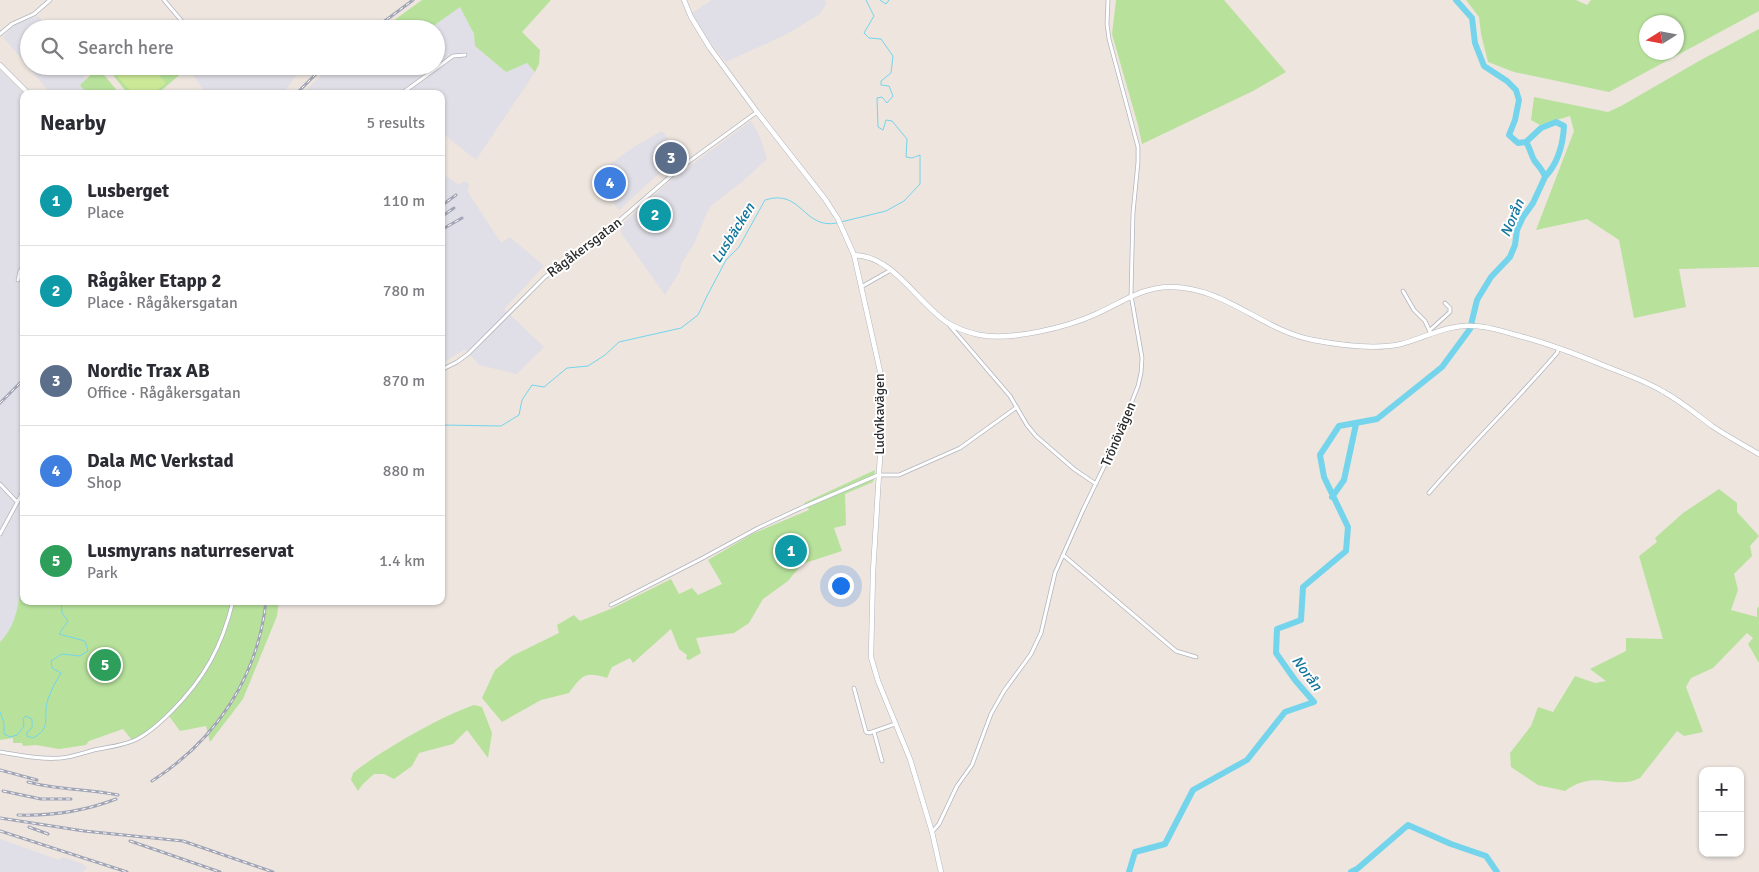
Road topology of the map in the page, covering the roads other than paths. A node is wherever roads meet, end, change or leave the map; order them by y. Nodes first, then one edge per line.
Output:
1 (50, 0) edge
2 (164, 0) edge
3 (684, 0) edge
4 (1108, 0) edge
5 (181, 20) edge
6 (0, 34) edge
7 (465, 55) dead end
8 (445, 62) edge
9 (0, 64) edge
10 (428, 75) edge
11 (26, 90) edge
12 (407, 90) edge
13 (757, 112) junction
14 (854, 255) junction
15 (892, 270) junction
16 (20, 271) edge
17 (18, 280) dead end
18 (861, 287) junction
19 (1403, 291) dead end
20 (1131, 296) junction
21 (1445, 303) dead end
22 (949, 324) junction
23 (1430, 332) junction
24 (1559, 348) junction
25 (445, 368) edge
26 (1017, 407) junction
27 (1759, 454) edge
28 (878, 475) junction
29 (0, 484) edge
30 (1096, 484) junction
31 (1429, 493) dead end
32 (20, 497) edge
33 (17, 502) junction
34 (0, 534) edge
35 (1063, 555) junction
36 (232, 605) edge
37 (611, 605) dead end
38 (1196, 657) dead end
39 (854, 688) dead end
40 (896, 724) junction
41 (874, 732) junction
42 (0, 752) edge
43 (882, 761) dead end
44 (932, 832) junction
45 (941, 872) edge

1 - 6 street
2 - 5 street
3 - 13 street, Ludvikavägen
4 - 20 street, Trönövägen
7 - 8 street
9 - 11 street
10 - 12 street
13 - 14 street, Ludvikavägen
13 - 25 street, Rågåkersgatan
14 - 15 street
14 - 18 street, Ludvikavägen
15 - 18 street
15 - 22 street
16 - 17 street
18 - 28 street, Ludvikavägen
19 - 23 street
20 - 22 street
20 - 23 street
20 - 30 street, Trönövägen
21 - 23 street
22 - 26 street
23 - 24 street
24 - 27 street
24 - 31 street
26 - 28 street
26 - 30 street
28 - 37 street
28 - 40 street, Ludvikavägen
29 - 33 street
30 - 35 street, Trönövägen
32 - 33 street
33 - 34 street
35 - 38 street
35 - 44 street, Trönövägen
36 - 42 street
39 - 41 street
40 - 41 street
40 - 44 street, Ludvikavägen
41 - 43 street
44 - 45 street, Ludvikavägen

